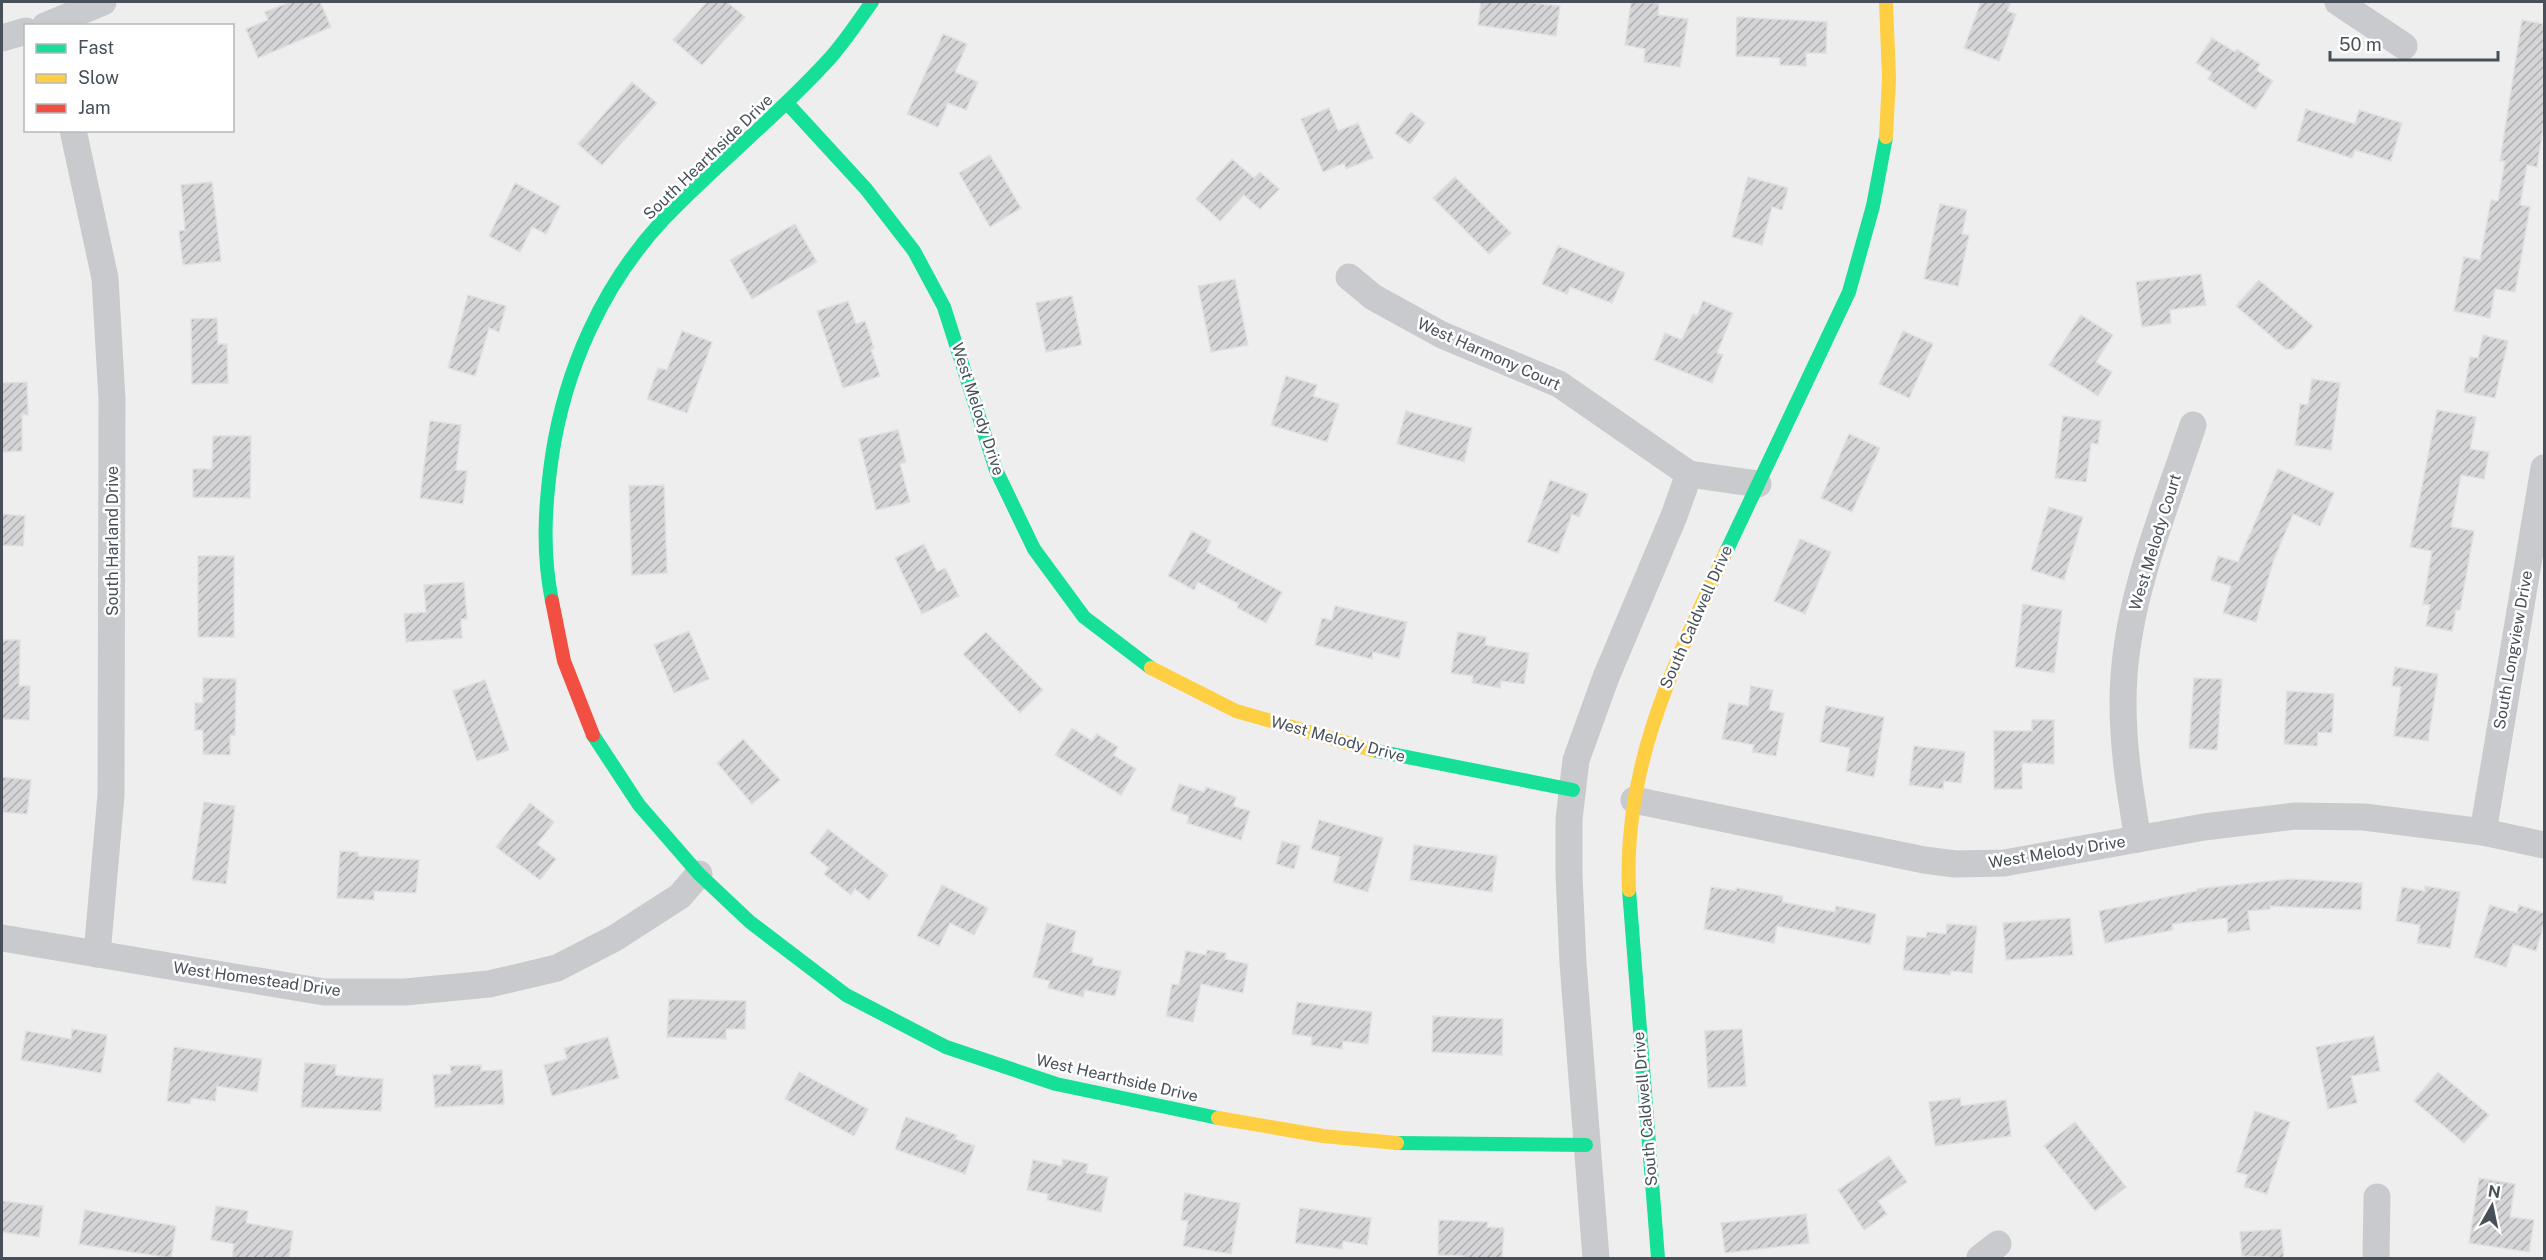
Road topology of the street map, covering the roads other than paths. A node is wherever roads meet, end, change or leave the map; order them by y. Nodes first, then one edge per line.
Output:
1 (103, 2) edge
2 (872, 2) edge
3 (1886, 2) edge
4 (2338, 2) edge
5 (48, 24) edge
6 (24, 32) edge
7 (2, 38) edge
8 (2404, 46) dead end
9 (787, 103) junction
10 (74, 132) edge
11 (1349, 277) dead end
12 (2193, 425) dead end
13 (2544, 468) edge
14 (1689, 474) junction
15 (1758, 484) junction
16 (2541, 504) edge
17 (1573, 790) junction
18 (1634, 800) junction
19 (2483, 832) junction
20 (2139, 839) junction
21 (2544, 845) edge
22 (699, 874) junction
23 (2, 938) edge
24 (97, 954) junction
25 (1586, 1145) junction
26 (2377, 1197) dead end
27 (1596, 1258) edge
28 (1658, 1258) edge
29 (2376, 1258) edge

1 - 5 street
2 - 9 street, South Hearthside Drive
3 - 15 street, South Caldwell Drive
4 - 8 street
6 - 7 street
9 - 17 street, West Melody Drive
9 - 22 street, South Hearthside Drive
10 - 24 street, South Harland Drive
11 - 14 street, West Harmony Court
12 - 20 street, West Melody Court
13 - 16 street, South Longview Drive
14 - 15 street, West Harmony Court
14 - 17 street
15 - 18 street, South Caldwell Drive
16 - 19 street, South Longview Drive
17 - 25 street
18 - 20 street, West Melody Drive
18 - 28 street, South Caldwell Drive
19 - 20 street, West Melody Drive
19 - 21 street, West Melody Drive
22 - 24 street, West Homestead Drive
22 - 25 street, West Hearthside Drive
23 - 24 street, West Homestead Drive
25 - 27 street
26 - 29 street

